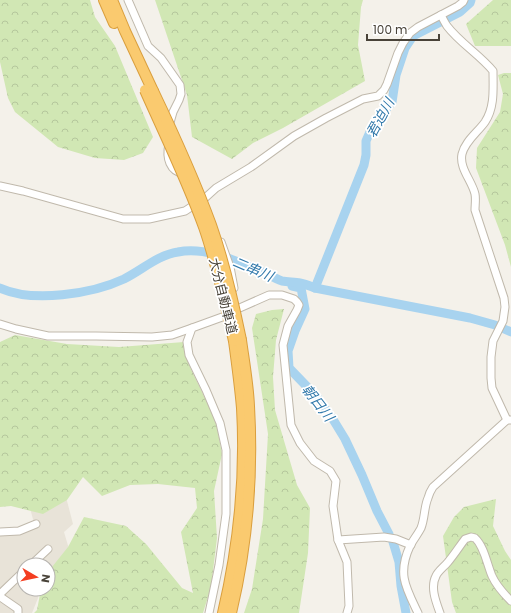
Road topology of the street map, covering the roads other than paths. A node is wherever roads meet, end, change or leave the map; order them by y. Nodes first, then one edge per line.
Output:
1 (104, 0) edge
2 (112, 0) edge
3 (128, 0) edge
4 (464, 0) edge
5 (441, 15) junction
6 (149, 91) junction
7 (0, 186) edge
8 (205, 198) junction
9 (239, 308) junction
10 (0, 324) edge
11 (192, 328) junction
12 (237, 340) junction
13 (509, 420) edge
14 (36, 524) dead end
15 (0, 532) edge
16 (338, 540) junction
17 (410, 545) junction
18 (48, 549) dead end
19 (40, 557) edge
20 (16, 580) edge
21 (0, 595) edge
22 (511, 601) edge
23 (17, 612) edge
24 (209, 613) edge
25 (223, 613) edge
26 (231, 613) edge
27 (347, 613) edge
28 (418, 613) edge
29 (440, 613) edge

1 - 6 highway, 大分自動車道
2 - 6 highway, 大分自動車道
3 - 8 street
4 - 5 street
5 - 8 street
5 - 13 street
6 - 12 highway, 大分自動車道, bridge
7 - 8 street
8 - 9 street
9 - 11 street
9 - 16 street
10 - 11 street
11 - 24 street
12 - 25 highway, 大分自動車道
12 - 26 highway, 大分自動車道
13 - 17 street
14 - 15 street
16 - 17 street
16 - 27 street
17 - 28 street
18 - 19 street
20 - 21 street
21 - 23 street
22 - 29 street

